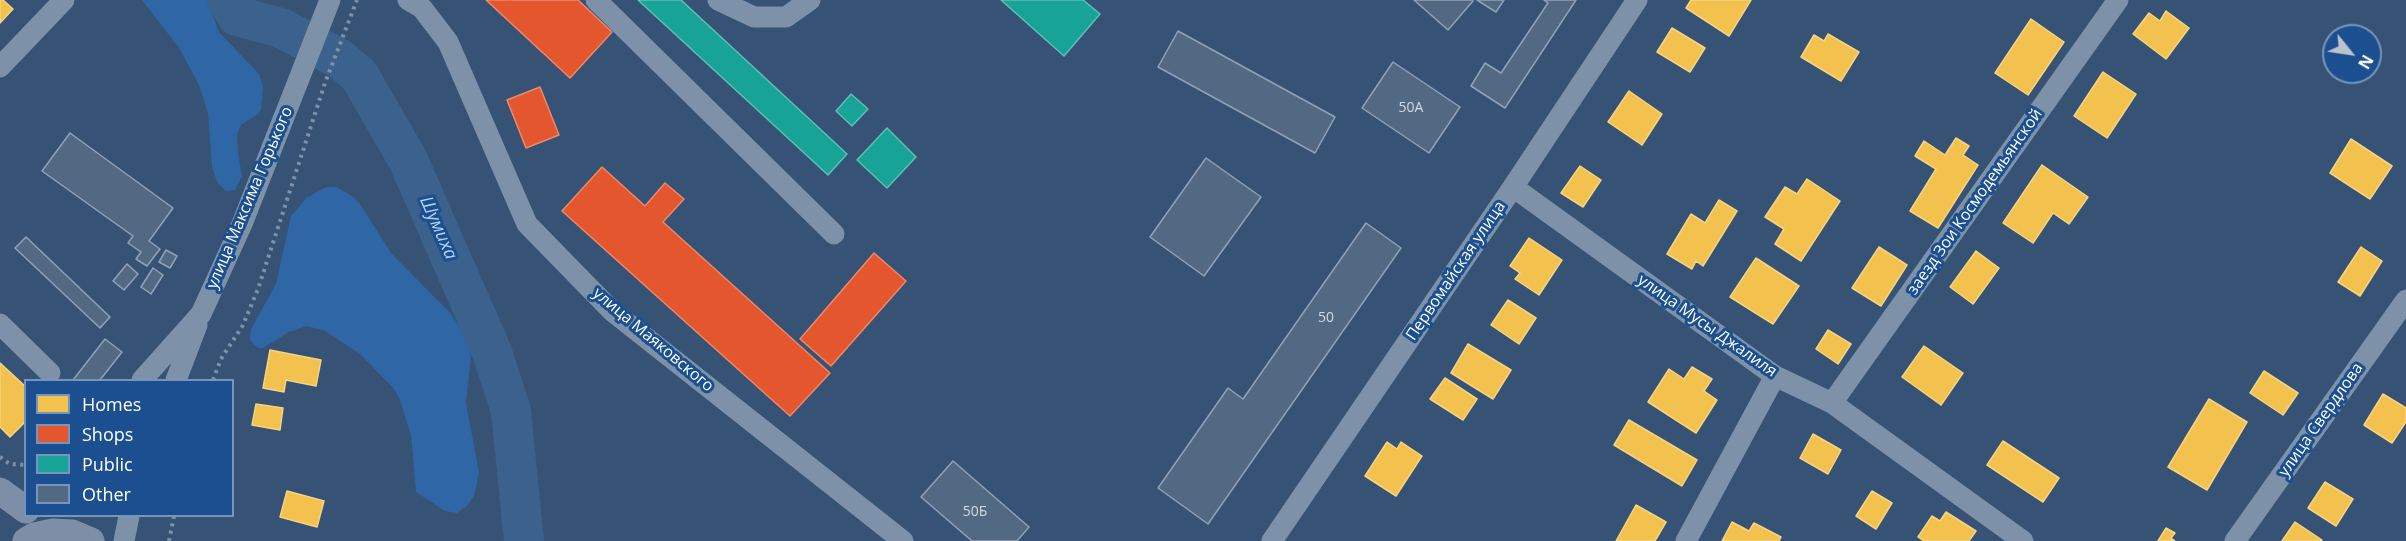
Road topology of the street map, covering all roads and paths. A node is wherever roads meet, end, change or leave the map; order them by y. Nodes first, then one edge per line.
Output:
1 (64, 0) edge
2 (357, 0) edge
3 (596, 0) edge
4 (718, 0) edge
5 (810, 0) edge
6 (1637, 0) edge
7 (2118, 0) edge
8 (418, 3) edge
9 (327, 7) edge
10 (0, 67) edge
11 (1513, 187) junction
12 (834, 234) dead end
13 (2406, 300) edge
14 (201, 314) junction
15 (0, 324) edge
16 (50, 373) dead end
17 (1775, 376) junction
18 (144, 379) edge
19 (177, 379) edge
20 (214, 379) edge
21 (1832, 403) junction
22 (0, 457) edge
23 (24, 465) edge
24 (0, 491) edge
25 (24, 509) edge
26 (27, 517) edge
27 (38, 517) edge
28 (129, 517) edge
29 (174, 517) edge
30 (82, 537) edge
31 (19, 541) edge
32 (26, 541) edge
33 (124, 541) edge
34 (169, 541) edge
35 (903, 541) edge
36 (1272, 541) edge
37 (1686, 541) edge
38 (2023, 541) edge
39 (2235, 541) edge

1 - 10 street
2 - 20 path
3 - 12 street
4 - 5 street
6 - 11 street, Первомайская улица
7 - 21 street, заезд Зои Космодемьянской
8 - 35 street, улица Маяковского
9 - 14 street, улица Максима Горького
11 - 17 street, улица Мусы Джалиля
11 - 36 street, Первомайская улица
13 - 39 street, улица Свердлова
14 - 18 street, улица Максима Горького
14 - 19 street
15 - 16 street
17 - 21 street, улица Мусы Джалиля
17 - 37 street
21 - 38 street, улица Мусы Джалиля
22 - 23 path
24 - 25 main road
26 - 31 street
27 - 30 main road
28 - 33 street
29 - 34 path
30 - 32 main road

